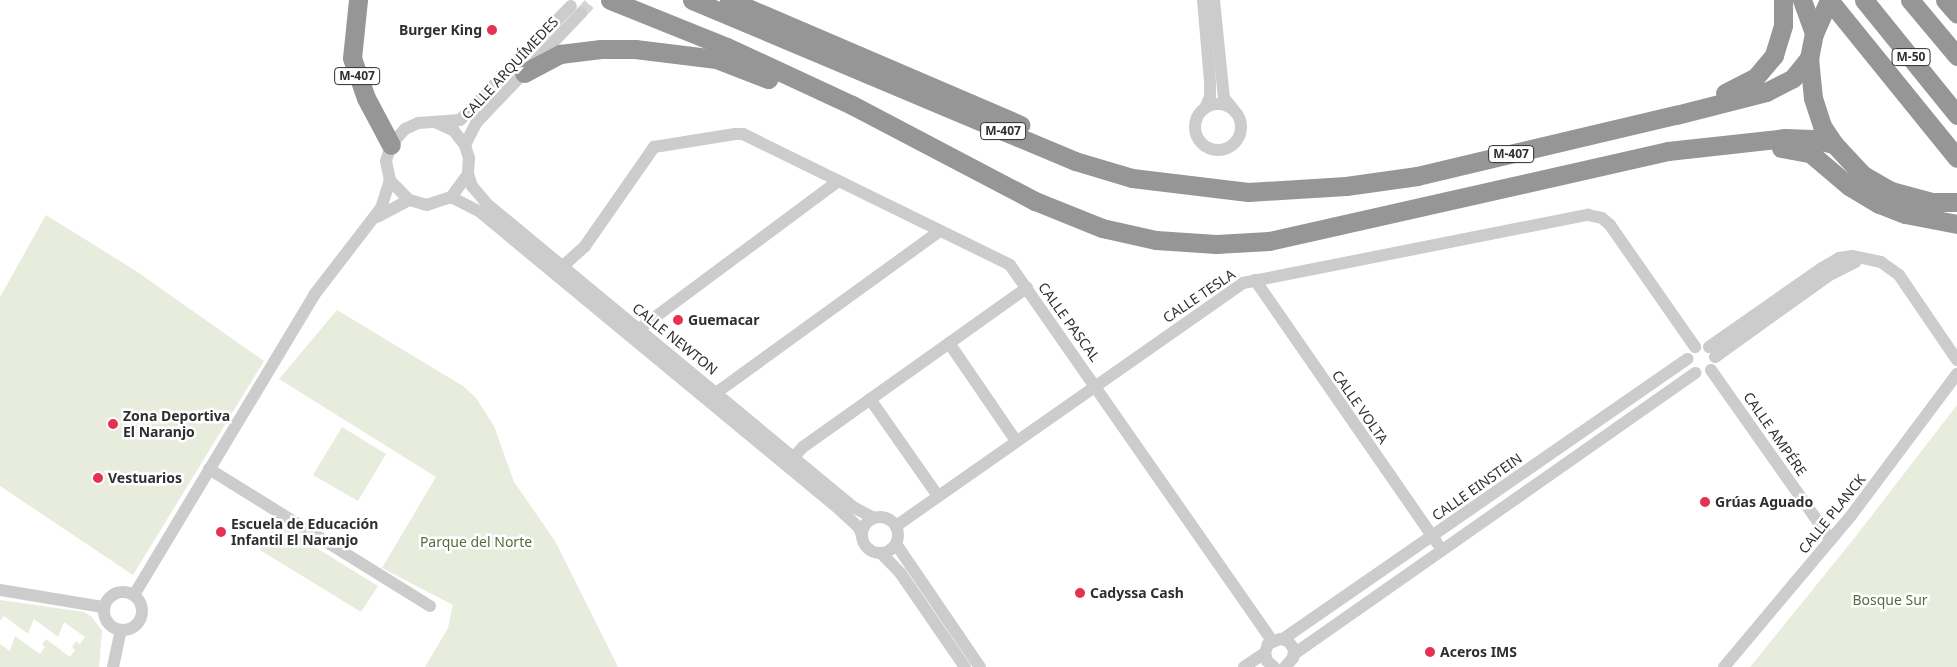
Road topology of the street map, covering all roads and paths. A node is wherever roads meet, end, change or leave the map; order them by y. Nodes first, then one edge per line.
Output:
1 (358, 0) edge
2 (692, 0) edge
3 (729, 0) edge
4 (762, 0) edge
5 (1203, 0) edge
6 (1214, 0) edge
7 (1783, 0) edge
8 (1802, 0) edge
9 (1864, 0) edge
10 (1910, 0) edge
11 (1945, 0) edge
12 (613, 1) edge
13 (1827, 4) edge
14 (571, 6) tunnel mouth
15 (582, 13) tunnel mouth
16 (1957, 14) edge
17 (1814, 33) junction
18 (851, 52) junction
19 (1957, 56) edge
20 (1809, 58) junction
21 (524, 73) junction
22 (852, 105) junction
23 (1205, 108) junction
24 (1233, 109) junction
25 (1957, 114) edge
26 (1676, 115) junction
27 (435, 122) junction
28 (1834, 144) junction
29 (391, 145) junction
30 (465, 145) junction
31 (1727, 146) junction
32 (1957, 158) edge
33 (468, 174) junction
34 (390, 180) junction
35 (838, 181) junction
36 (1332, 187) junction
37 (451, 198) junction
38 (409, 200) junction
39 (1953, 205) edge
40 (371, 221) junction
41 (1957, 224) edge
42 (940, 230) junction
43 (563, 266) junction
44 (1254, 280) junction
45 (1027, 288) junction
46 (640, 329) junction
47 (949, 343) junction
48 (1695, 347) junction
49 (1712, 352) junction
50 (1687, 359) junction
51 (1957, 360) edge
52 (1711, 370) junction
53 (1695, 373) junction
54 (1957, 374) edge
55 (1094, 386) junction
56 (716, 393) junction
57 (870, 399) junction
58 (1016, 441) junction
59 (794, 457) junction
60 (209, 469) junction
61 (938, 496) junction
62 (874, 518) junction
63 (896, 526) junction
64 (862, 535) junction
65 (1432, 536) junction
66 (1831, 540) junction
67 (896, 544) junction
68 (1441, 550) junction
69 (881, 553) junction
70 (0, 590) edge
71 (134, 595) junction
72 (430, 606) dead end
73 (103, 607) junction
74 (121, 630) junction
75 (1278, 640) junction
76 (1265, 652) junction
77 (1290, 663) edge
78 (114, 667) edge
79 (965, 667) edge
80 (980, 667) edge
81 (1244, 667) edge
82 (1273, 667) edge
83 (1724, 667) edge

1 - 29 highway, M-407
2 - 36 highway, M-407
3 - 18 highway, M-407
4 - 18 highway, M-407
5 - 23 street
6 - 24 street
7 - 26 highway
8 - 17 highway
9 - 25 highway, M-50
10 - 19 highway, M-50
11 - 16 highway
12 - 22 highway, M-407
13 - 17 highway, M-407
13 - 32 highway
14 - 27 street, CALLE ARQUÍMEDES
15 - 21 street, CALLE ARQUÍMEDES
17 - 20 highway, M-407
18 - 36 highway, M-407
20 - 26 highway, M-407
20 - 28 highway, M-407
21 - 22 highway, M-407
21 - 30 street, CALLE ARQUÍMEDES
22 - 31 highway, M-407
23 - 24 street
23 - 24 street
26 - 36 highway, M-407
27 - 29 street
27 - 30 street
28 - 31 highway, M-407
28 - 39 highway, M-407
29 - 34 street
30 - 33 street
31 - 41 highway
33 - 37 street
33 - 43 street, CALLE NEWTON
34 - 38 street
34 - 40 street
35 - 42 street, CALLE PASCAL
35 - 43 street, CALLE PASCAL
35 - 46 street
37 - 38 street
37 - 64 street, CALLE NEWTON
38 - 40 street
40 - 60 street
42 - 45 street, CALLE PASCAL
42 - 56 street
43 - 46 street, CALLE NEWTON
44 - 48 street, CALLE TESLA
44 - 55 street, CALLE TESLA
44 - 65 street, CALLE VOLTA
45 - 47 street
45 - 55 street, CALLE PASCAL
46 - 56 street, CALLE NEWTON
47 - 57 street
47 - 58 street
48 - 49 street
48 - 50 street
49 - 51 street
49 - 52 street
50 - 53 street
50 - 65 street, CALLE EINSTEIN
52 - 53 street
52 - 66 street, CALLE AMPÉRE
53 - 68 street
54 - 66 street, CALLE PLANCK
55 - 58 street, CALLE TESLA
55 - 75 street, CALLE PASCAL
56 - 59 street, CALLE NEWTON
57 - 59 street
57 - 61 street
58 - 61 street, CALLE TESLA
59 - 62 street, CALLE NEWTON
60 - 71 street
60 - 72 street
61 - 63 street, CALLE TESLA
62 - 63 street
62 - 64 street
63 - 67 street
64 - 69 street
65 - 68 street, CALLE VOLTA
65 - 75 street, CALLE EINSTEIN
66 - 83 street, CALLE PLANCK
67 - 69 street
67 - 80 street
68 - 77 street
69 - 79 street
70 - 73 street
71 - 73 street
71 - 74 street
73 - 74 street
74 - 78 street
75 - 76 street
75 - 77 street, CALLE PASCAL
76 - 81 street
76 - 82 street

